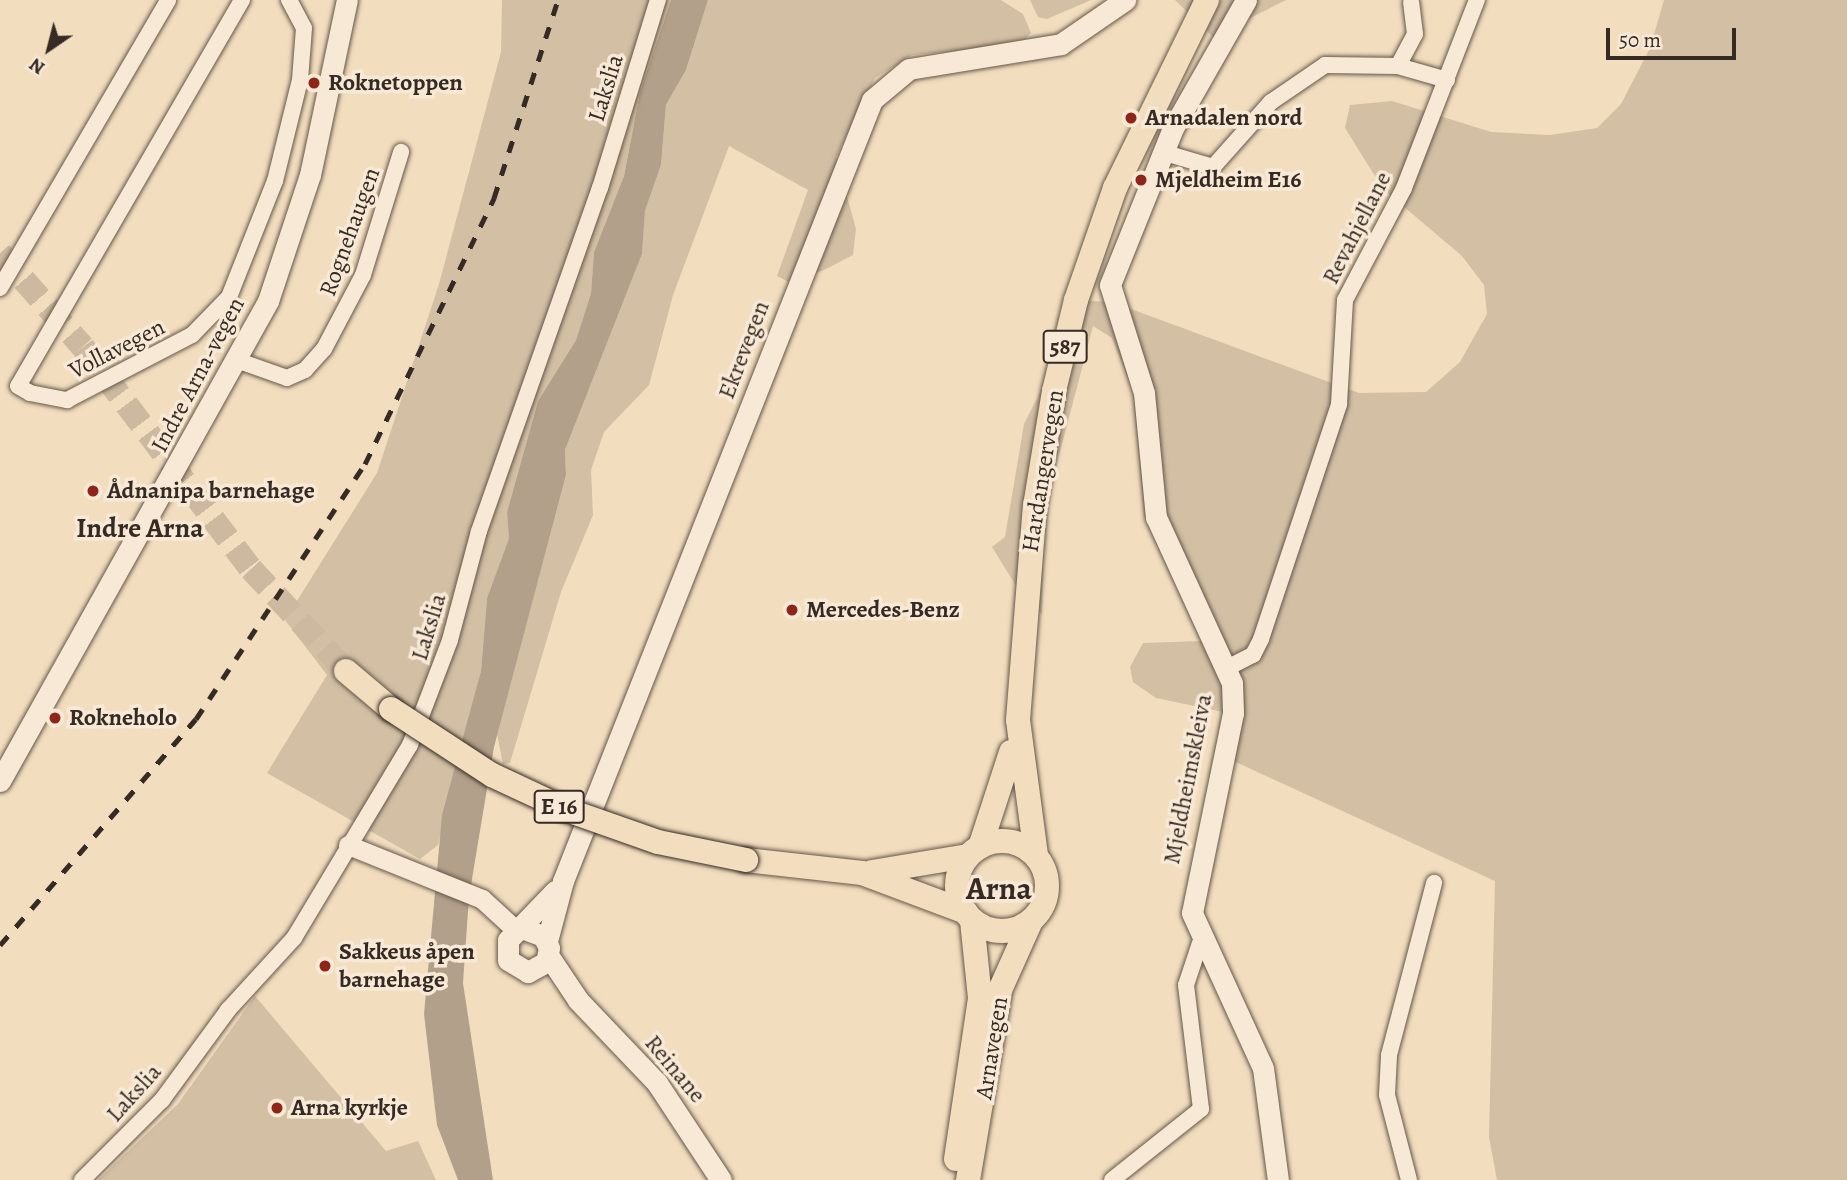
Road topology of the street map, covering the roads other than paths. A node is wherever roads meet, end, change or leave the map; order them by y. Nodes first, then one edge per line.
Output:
1 (168, 0) edge
2 (242, 0) edge
3 (289, 0) edge
4 (347, 0) edge
5 (658, 0) edge
6 (1125, 0) edge
7 (1207, 0) edge
8 (1246, 0) edge
9 (1477, 0) edge
10 (1410, 2) dead end
11 (1398, 66) junction
12 (1447, 80) junction
13 (401, 152) dead end
14 (1162, 152) junction
15 (0, 288) edge
16 (239, 361) junction
17 (1229, 667) junction
18 (346, 671) tunnel mouth
19 (1018, 720) junction
20 (0, 781) edge
21 (348, 845) junction
22 (974, 851) junction
23 (1035, 855) junction
24 (862, 873) junction
25 (563, 881) junction
26 (1434, 883) dead end
27 (969, 916) junction
28 (1031, 921) junction
29 (521, 930) junction
30 (1200, 943) junction
31 (548, 948) junction
32 (528, 972) junction
33 (578, 1000) junction
34 (82, 1180) edge
35 (721, 1180) edge
36 (951, 1180) edge
37 (968, 1180) edge
38 (1112, 1180) edge
39 (1278, 1180) edge
40 (1409, 1180) edge

1 - 15 street
2 - 3 street, Vollavegen
4 - 16 main road, Indre Arna-vegen
5 - 21 street, Lakslia
6 - 25 main road, Ekrevegen
7 - 19 main road, Hardangervegen / 587
8 - 14 main road, Mjeldheimskleiva
9 - 12 street, Revahjellane
10 - 11 street
11 - 12 street
11 - 14 street
12 - 17 street, Revahjellane
13 - 16 street, Rognehaugen
14 - 17 main road, Mjeldheimskleiva
16 - 20 main road, Indre Arna-vegen
17 - 30 main road, Mjeldheimskleiva
18 - 24 main road, E 16, bridge
19 - 22 main road, Hardangervegen / 587
19 - 23 main road, Hardangervegen / 587
21 - 29 street
21 - 34 street, Lakslia
22 - 23 main road, E 16
22 - 24 main road, E 16
22 - 27 main road
23 - 28 main road
24 - 27 main road, E 16
25 - 29 main road, Ekrevegen
25 - 31 main road, Ekrevegen
26 - 40 street
27 - 28 main road, E 16
27 - 36 main road, Arnavegen
28 - 37 main road, Arnavegen
29 - 31 main road
29 - 32 main road, Reinane
30 - 38 street
30 - 39 main road, Mjeldheimskleiva
31 - 32 main road
31 - 33 main road, Reinane
32 - 33 main road, Reinane
33 - 35 main road, Reinane

